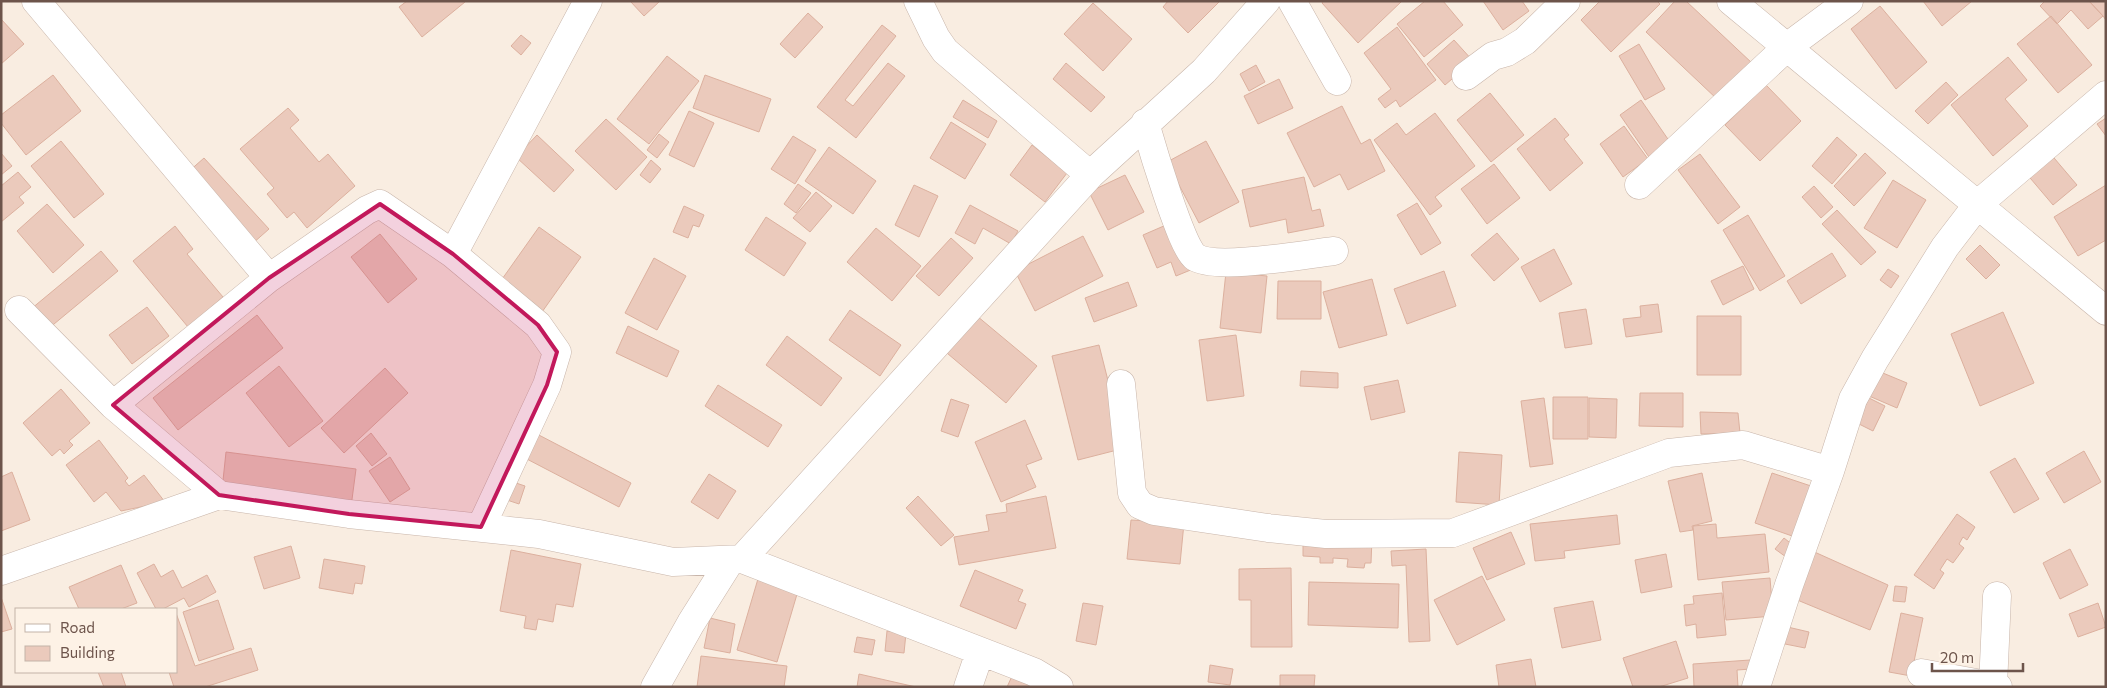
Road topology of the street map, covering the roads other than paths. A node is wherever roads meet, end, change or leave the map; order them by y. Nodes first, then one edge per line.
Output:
1 (36, 1) edge
2 (588, 1) edge
3 (918, 1) edge
4 (1266, 1) edge
5 (1292, 1) edge
6 (1566, 1) edge
7 (1731, 1) edge
8 (1849, 1) edge
9 (1787, 47) junction
10 (1466, 76) dead end
11 (1337, 80) dead end
12 (2106, 95) edge
13 (1144, 123) junction
14 (1090, 174) junction
15 (1639, 185) dead end
16 (1978, 204) junction
17 (1334, 251) dead end
18 (453, 254) junction
19 (269, 278) junction
20 (19, 310) dead end
21 (2106, 311) edge
22 (1121, 384) dead end
23 (113, 405) junction
24 (1830, 470) junction
25 (220, 495) junction
26 (481, 526) junction
27 (736, 560) junction
28 (1, 571) edge
29 (1997, 596) dead end
30 (980, 652) junction
31 (1921, 673) dead end
32 (1996, 686) edge
33 (656, 687) edge
34 (968, 687) edge
35 (1059, 687) edge
36 (1756, 687) edge

1 - 19 street
2 - 18 street
3 - 14 street
4 - 13 street
5 - 11 street
6 - 10 street
7 - 9 street
8 - 9 street
9 - 15 street
9 - 16 street
12 - 16 street
13 - 14 street
13 - 17 street
14 - 27 street
16 - 21 street
16 - 24 street
18 - 19 street
18 - 26 street
19 - 23 street
20 - 23 street
22 - 24 street
23 - 25 street
24 - 36 street
25 - 26 street
25 - 28 street
26 - 27 street
27 - 30 street
27 - 33 street
29 - 32 street
30 - 34 street
30 - 35 street
31 - 32 street

